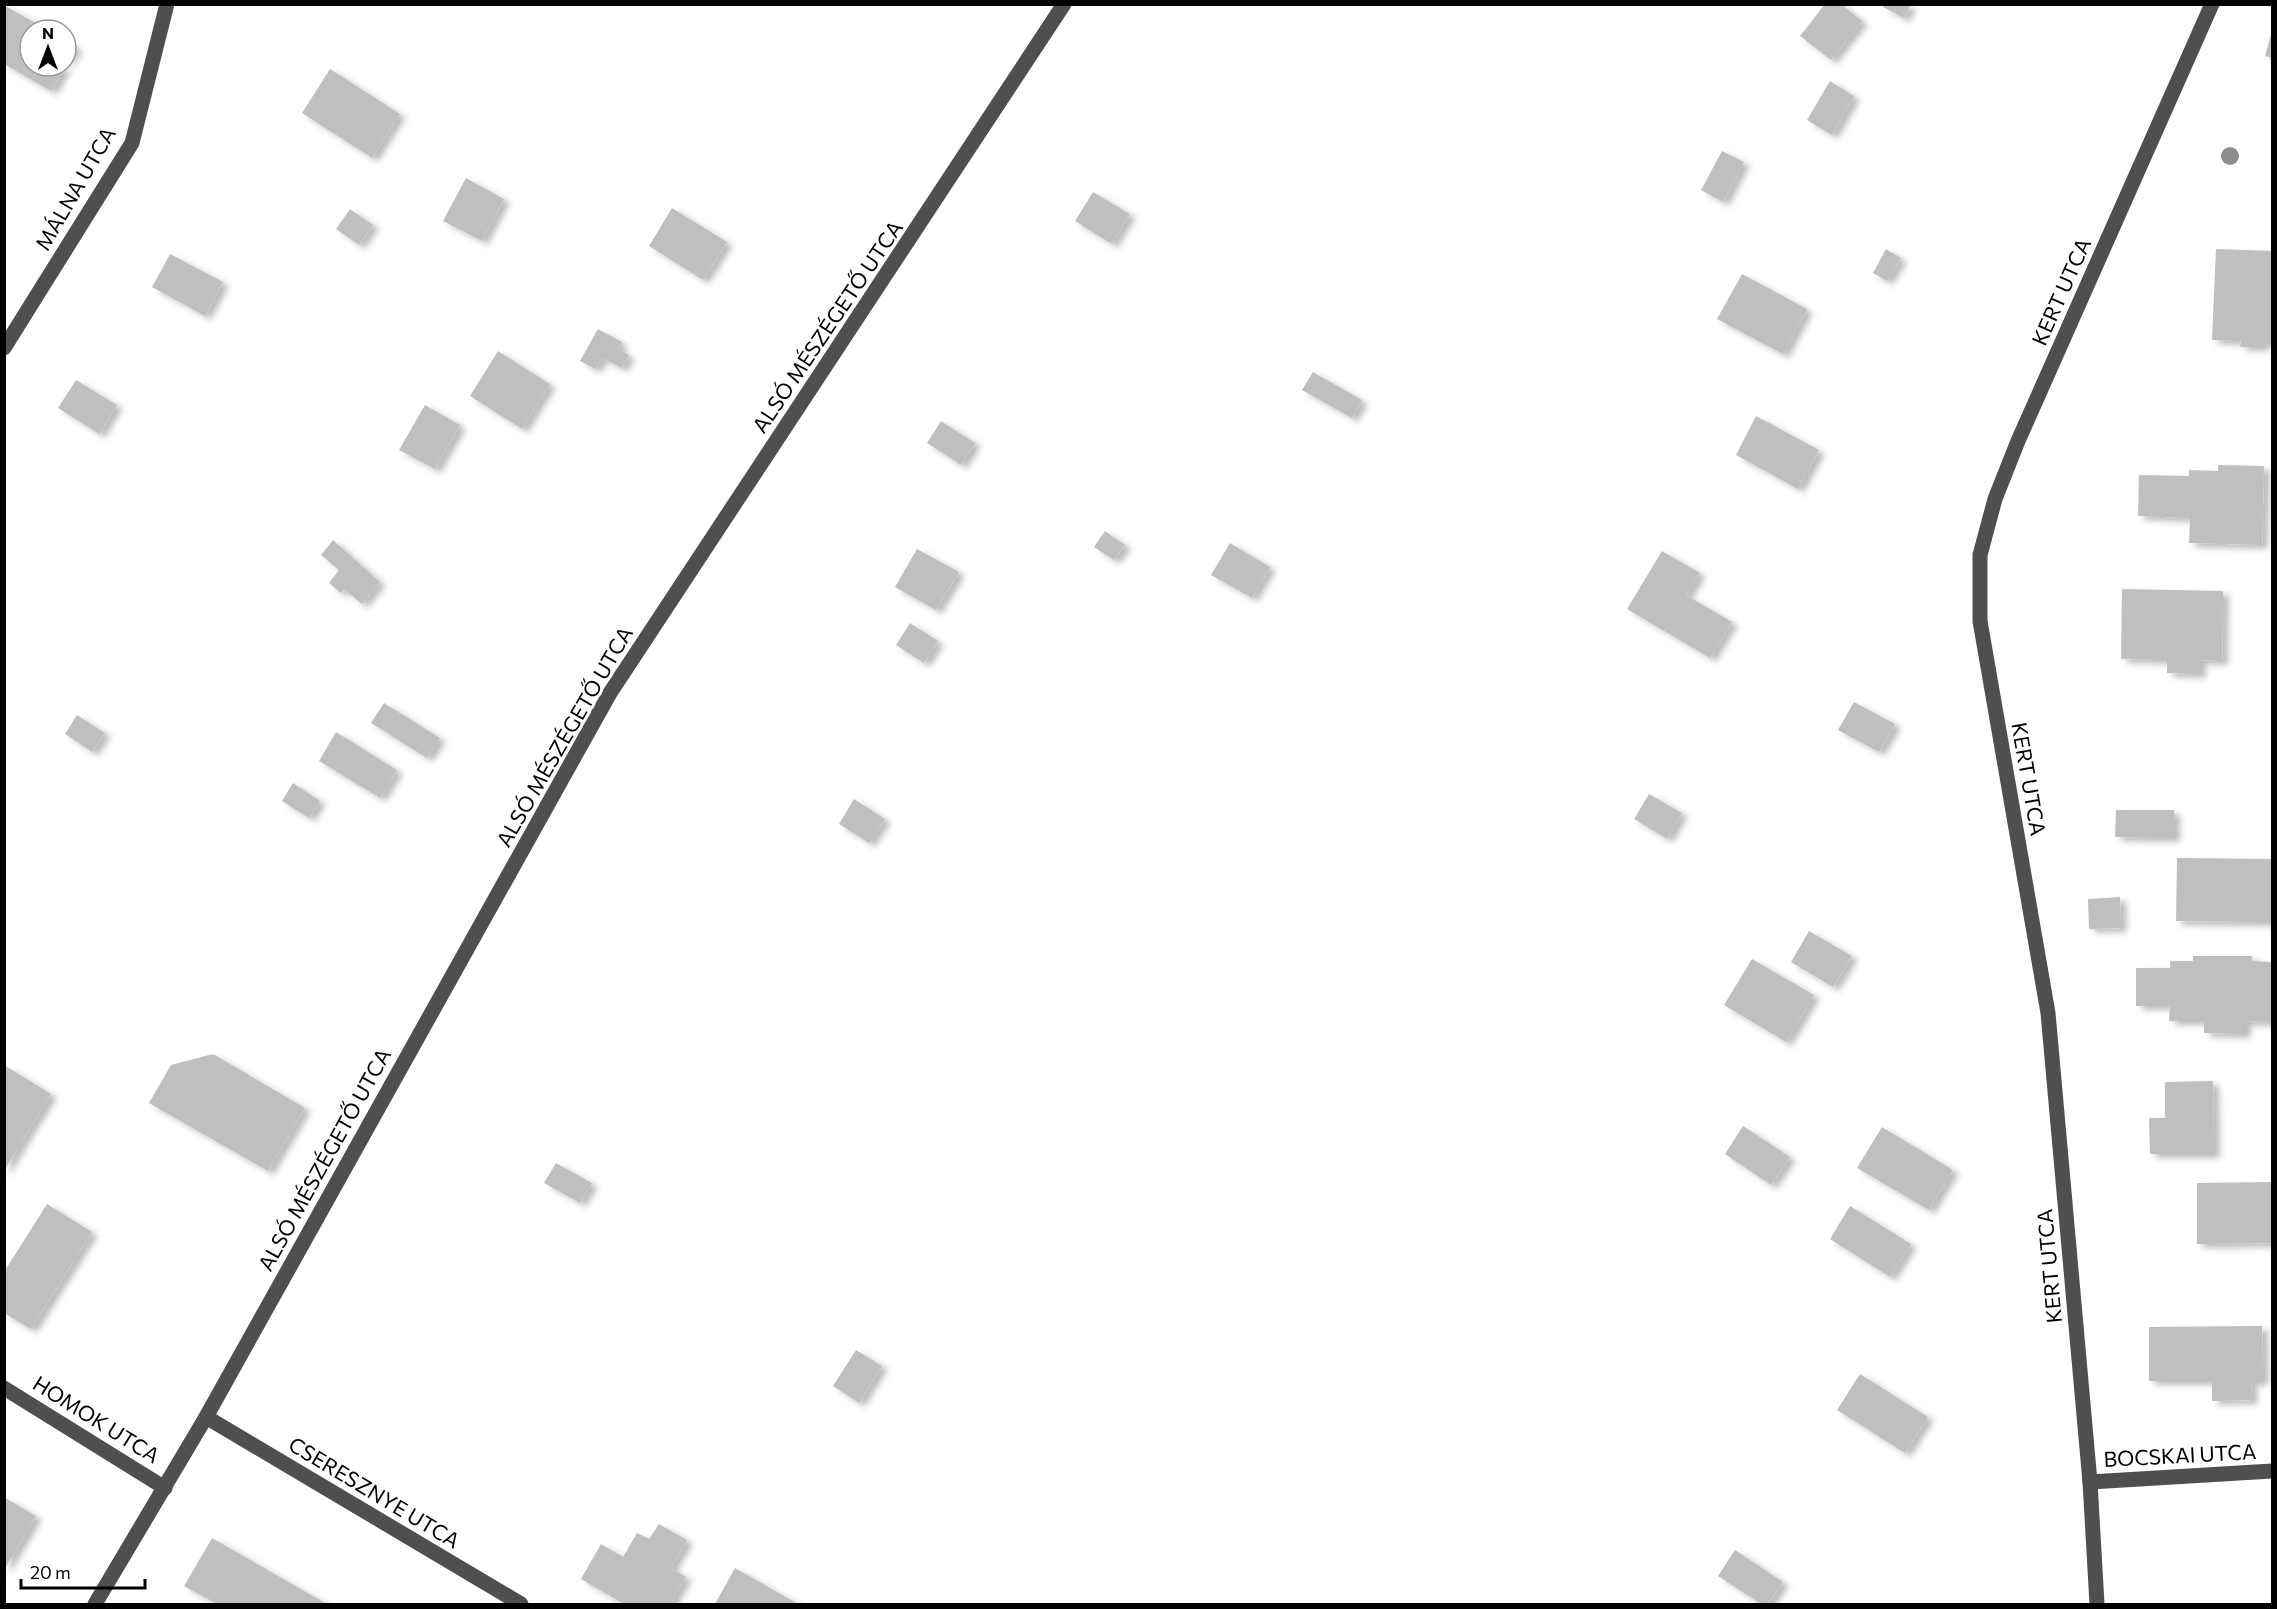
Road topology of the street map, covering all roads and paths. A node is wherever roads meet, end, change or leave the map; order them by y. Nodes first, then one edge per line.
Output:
1 (166, 4) edge
2 (1064, 4) edge
3 (2212, 4) edge
4 (4, 348) edge
5 (4, 1388) edge
6 (206, 1417) junction
7 (2272, 1472) edge
8 (2090, 1482) junction
9 (165, 1488) junction
10 (95, 1605) edge
11 (521, 1605) edge
12 (2097, 1605) edge

1 - 4 street, MÁLNA UTCA
2 - 6 street, ALSÓ MÉSZÉGETŐ UTCA
3 - 8 street, KERT UTCA
5 - 9 street, HOMOK UTCA
6 - 9 street, ALSÓ MÉSZÉGETŐ UTCA
6 - 11 street, CSERESZNYE UTCA
7 - 8 street, BOCSKAI UTCA
8 - 12 street, KERT UTCA
9 - 10 street, ALSÓ MÉSZÉGETŐ UTCA

